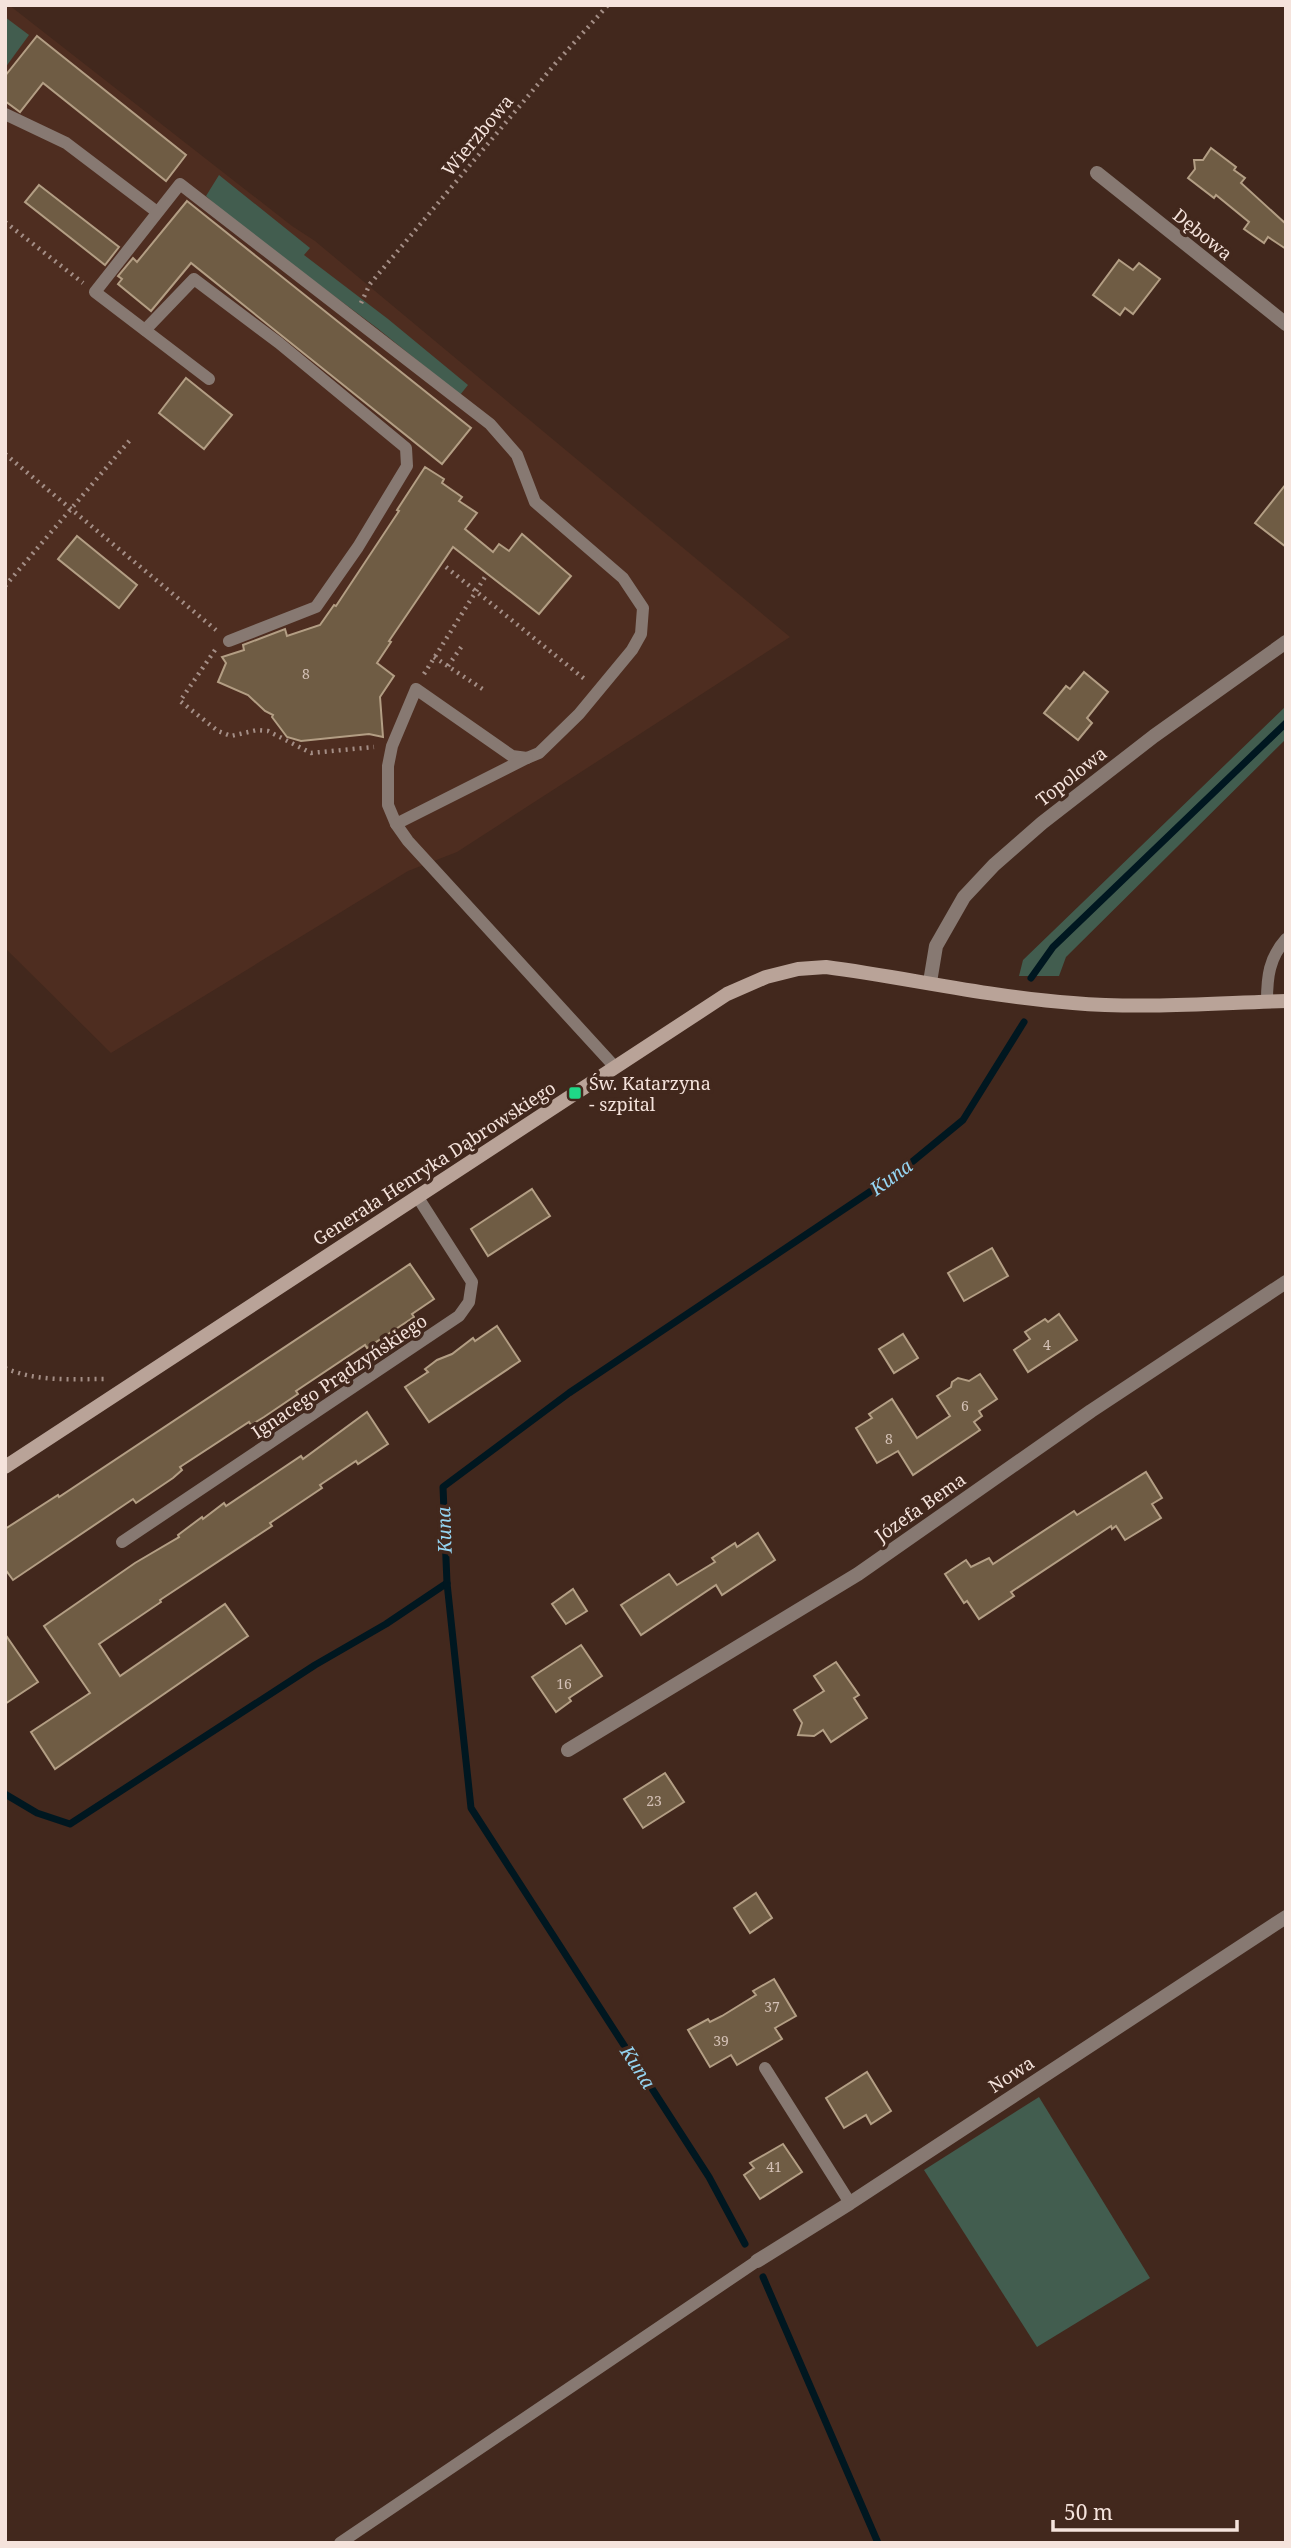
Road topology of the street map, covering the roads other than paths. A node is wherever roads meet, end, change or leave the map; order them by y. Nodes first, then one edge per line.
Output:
1 (5, 114) edge
2 (1097, 173) dead end
3 (157, 212) junction
4 (1286, 324) edge
5 (145, 330) junction
6 (209, 379) dead end
7 (229, 641) road end
8 (1286, 642) edge
9 (527, 758) junction
10 (396, 824) junction
11 (1286, 939) edge
12 (930, 982) junction
13 (1267, 1001) junction
14 (1286, 1001) edge
15 (614, 1066) junction
16 (417, 1196) junction
17 (1286, 1282) edge
18 (5, 1466) edge
19 (122, 1542) dead end
20 (568, 1750) dead end
21 (1286, 1917) edge
22 (765, 2068) dead end
23 (850, 2203) junction
24 (757, 2260) joint
25 (340, 2543) edge

1 - 3 lane
2 - 4 street, Dębowa
3 - 5 lane
3 - 9 lane
5 - 6 lane
5 - 7 lane
8 - 12 street, Topolowa
9 - 10 lane
9 - 10 lane
10 - 15 lane
11 - 13 lane
12 - 13 street, Generała Henryka Dąbrowskiego
12 - 15 street, Generała Henryka Dąbrowskiego
13 - 14 street, Generała Henryka Dąbrowskiego
15 - 16 street, Generała Henryka Dąbrowskiego
16 - 18 street, Generała Henryka Dąbrowskiego
16 - 19 lane, Ignacego Prądzyńskiego
17 - 20 street, Józefa Bema
21 - 23 street, Nowa
22 - 23 lane
23 - 24 street, Nowa
24 - 25 lane

